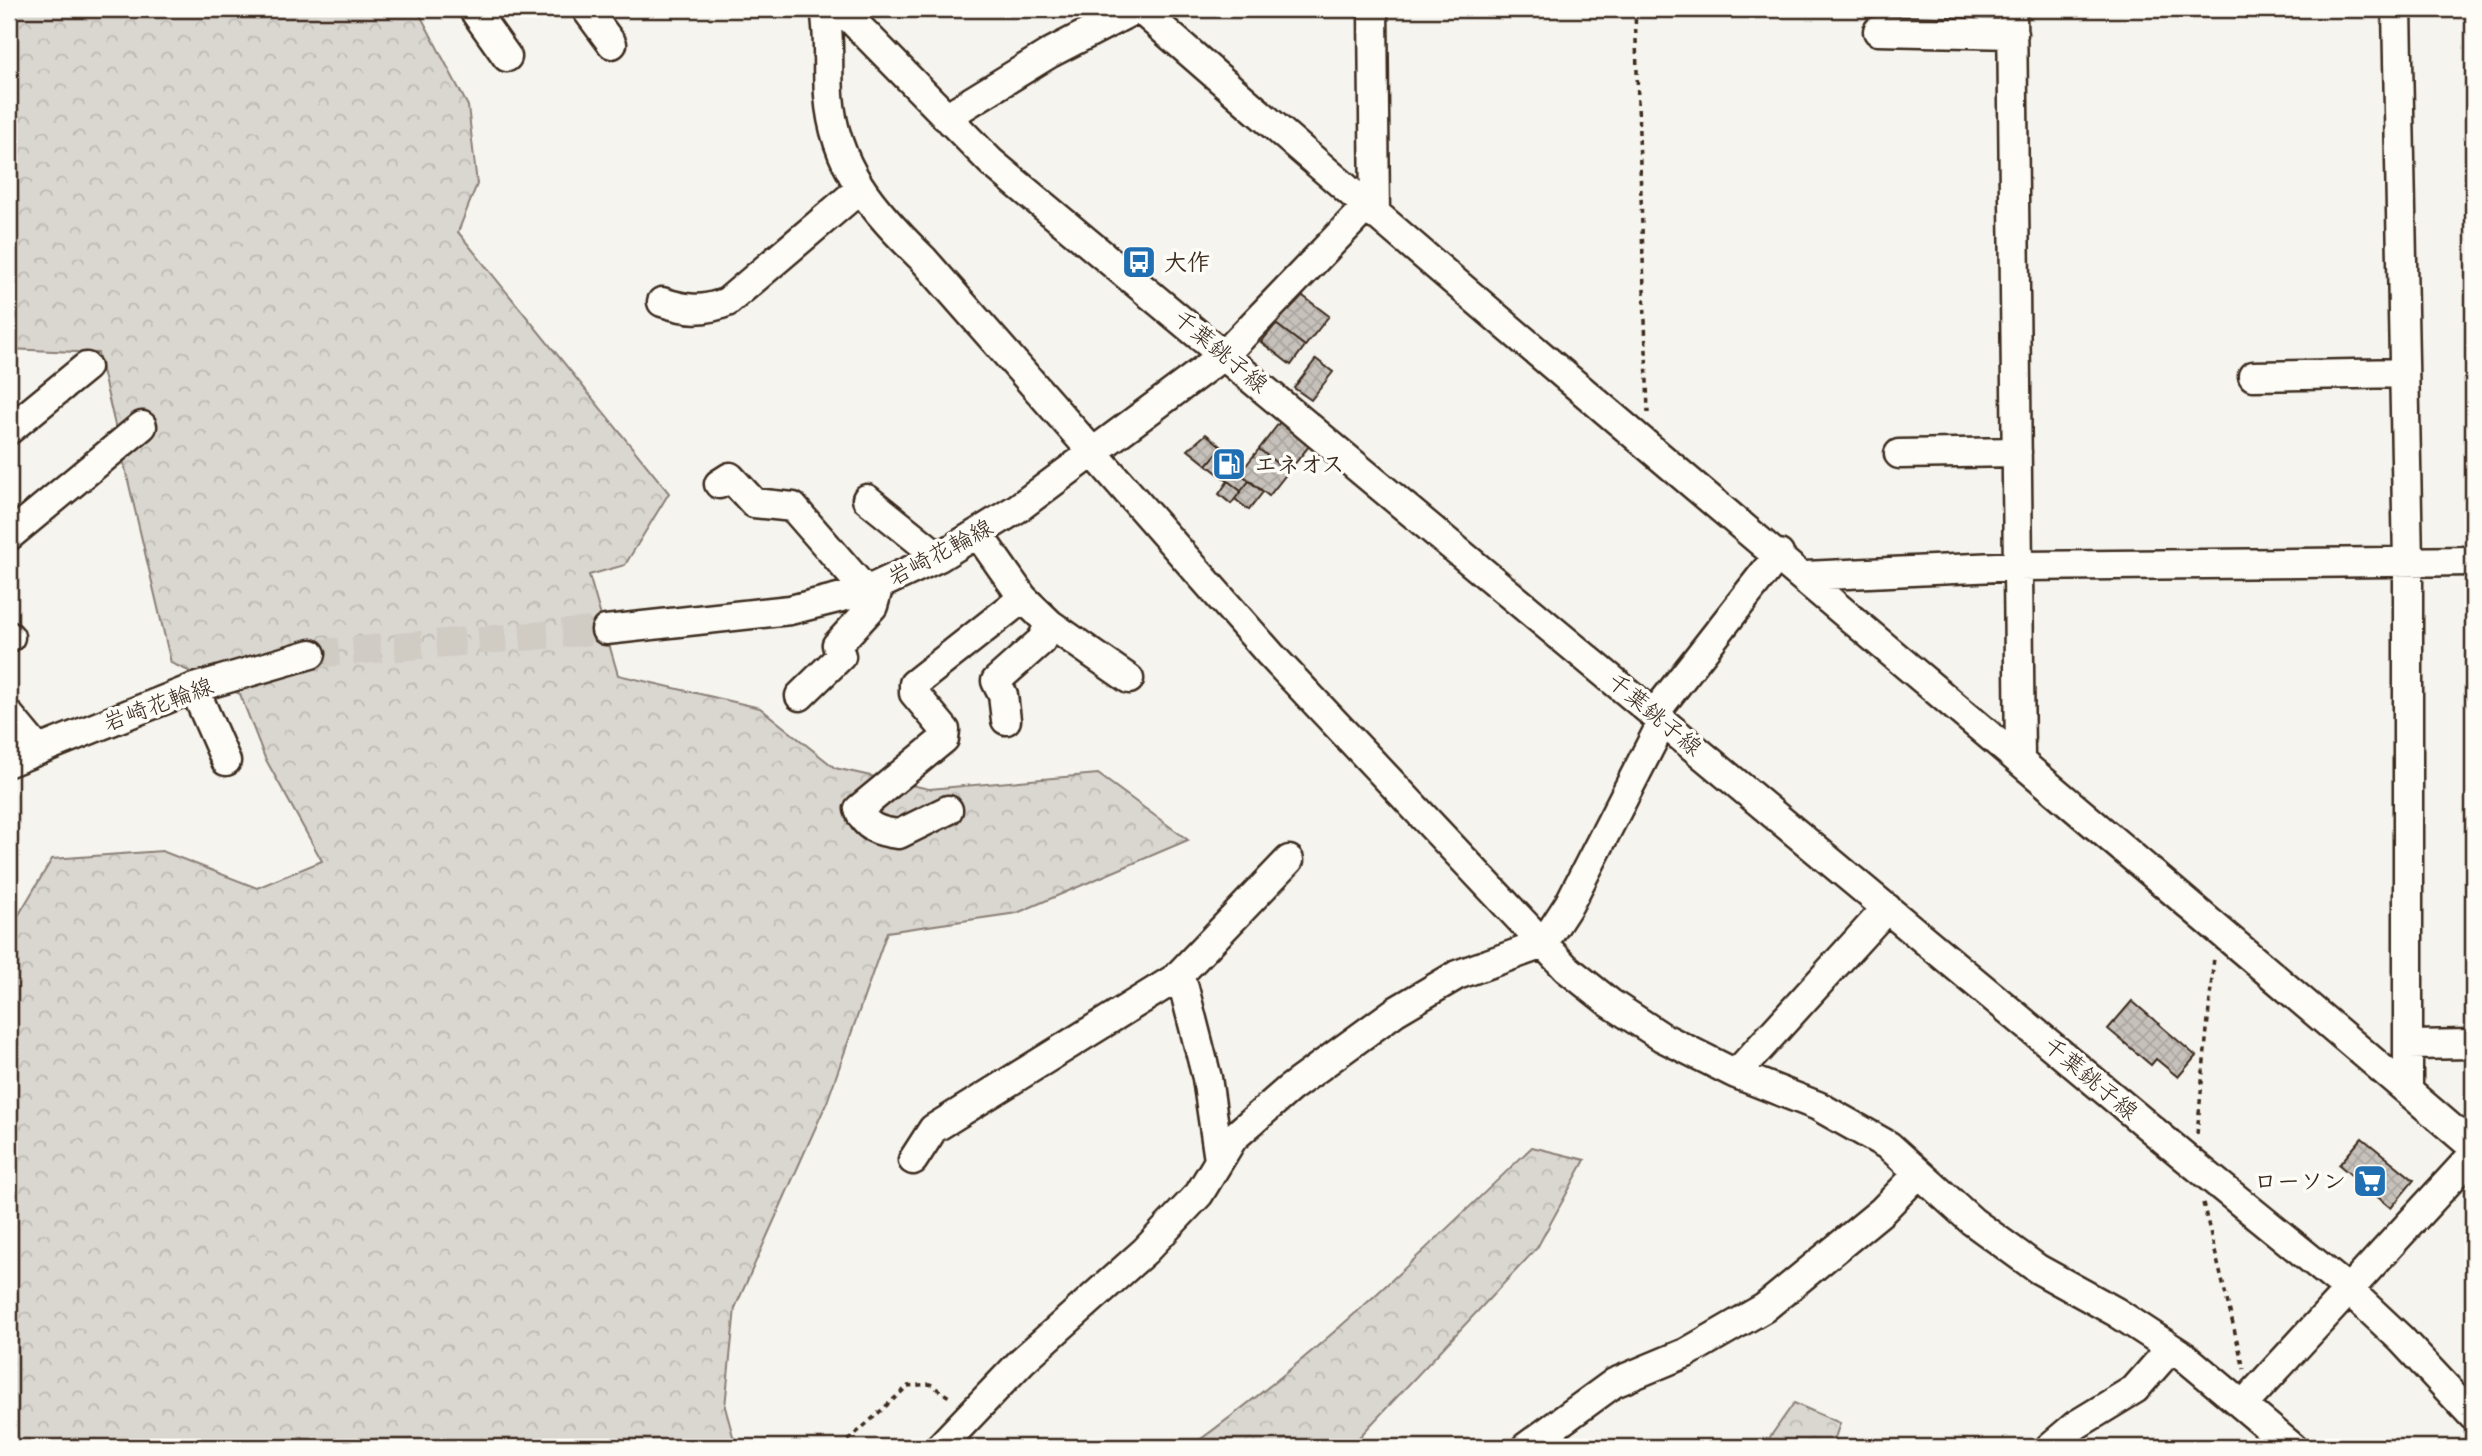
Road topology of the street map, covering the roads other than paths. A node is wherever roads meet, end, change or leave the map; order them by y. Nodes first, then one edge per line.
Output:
1 (586, 9) edge
2 (825, 9) edge
3 (841, 9) edge
4 (1138, 9) edge
5 (1373, 9) edge
6 (2397, 9) edge
7 (483, 12) edge
8 (2012, 21) edge
9 (1878, 31) dead end
10 (612, 44) dead end
11 (507, 57) dead end
12 (946, 117) junction
13 (861, 188) junction
14 (1371, 211) junction
15 (662, 302) dead end
16 (1225, 354) junction
17 (86, 367) dead end
18 (2404, 373) junction
19 (2253, 376) dead end
20 (142, 426) dead end
21 (9, 430) edge
22 (1093, 451) junction
23 (2017, 452) junction
24 (1899, 454) dead end
25 (719, 484) dead end
26 (867, 499) dead end
27 (978, 534) junction
28 (9, 536) edge
29 (1779, 554) junction
30 (939, 557) junction
31 (2473, 561) edge
32 (2408, 562) junction
33 (2018, 566) junction
34 (1805, 576) junction
35 (872, 588) junction
36 (1023, 598) junction
37 (1050, 624) junction
38 (606, 630) tunnel mouth
39 (311, 654) tunnel mouth
40 (1129, 679) dead end
41 (194, 688) junction
42 (800, 696) dead end
43 (9, 715) edge
44 (1659, 717) junction
45 (1006, 720) dead end
46 (38, 750) junction
47 (2021, 759) junction
48 (226, 761) dead end
49 (9, 762) edge
50 (948, 810) dead end
51 (1289, 860) dead end
52 (1887, 908) junction
53 (1543, 943) junction
54 (1177, 978) junction
55 (2473, 1044) edge
56 (2408, 1045) junction
57 (1736, 1074) junction
58 (2409, 1091) junction
59 (2473, 1147) edge
60 (2473, 1155) edge
61 (912, 1160) dead end
62 (1219, 1160) junction
63 (1919, 1173) junction
64 (2350, 1291) junction
65 (2171, 1348) junction
66 (2243, 1405) junction
67 (2473, 1416) edge
68 (940, 1447) edge
69 (1526, 1447) edge
70 (2050, 1447) edge
71 (2292, 1447) edge

1 - 10 street
2 - 13 street
3 - 12 street, 千葉銚子線
4 - 12 street
4 - 14 street
5 - 14 street
6 - 18 street
7 - 11 street
8 - 9 street
8 - 23 street
12 - 16 street, 千葉銚子線
13 - 15 street
13 - 22 street
14 - 16 street, 岩崎花輪線
14 - 29 street
16 - 22 street, 岩崎花輪線
16 - 44 street, 千葉銚子線
17 - 21 street
18 - 19 street
18 - 32 street
20 - 28 street
22 - 27 street, 岩崎花輪線
22 - 53 street
23 - 24 street
23 - 33 street
25 - 35 street
26 - 30 street
27 - 30 street, 岩崎花輪線
27 - 36 street
29 - 34 street
29 - 44 street
30 - 35 street, 岩崎花輪線
31 - 32 street
32 - 33 street
32 - 56 street
33 - 34 street
33 - 47 street
34 - 47 street
35 - 38 street, 岩崎花輪線
35 - 42 street
36 - 37 street
36 - 50 street
37 - 40 street
37 - 45 street
39 - 41 street, 岩崎花輪線
41 - 46 street, 岩崎花輪線
41 - 48 street
43 - 46 street
44 - 52 street, 千葉銚子線
44 - 53 street
46 - 49 street, 岩崎花輪線
47 - 58 street
51 - 54 street
52 - 57 street
52 - 64 street, 千葉銚子線
53 - 57 street
53 - 62 street
54 - 61 street
54 - 62 street
55 - 56 street
56 - 58 street
57 - 63 street
58 - 59 street
60 - 64 street
62 - 68 street
63 - 65 street
63 - 69 street
64 - 66 street
64 - 67 street, 千葉銚子線
65 - 66 street
65 - 70 street
66 - 71 street

